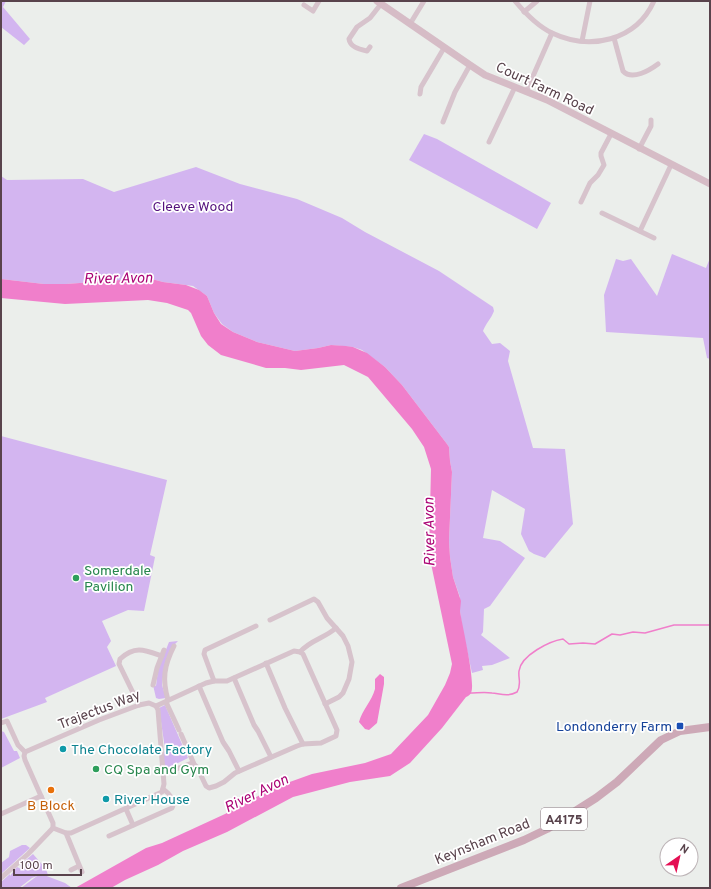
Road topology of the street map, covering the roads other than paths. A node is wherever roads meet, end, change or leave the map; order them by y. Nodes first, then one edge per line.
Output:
1 (319, 1) edge
2 (424, 1) edge
3 (515, 1) edge
4 (537, 1) edge
5 (590, 1) edge
6 (654, 1) edge
7 (379, 2) edge
8 (304, 5) dead end
9 (312, 11) junction
10 (524, 12) junction
11 (319, 16) dead end
12 (410, 24) junction
13 (552, 33) junction
14 (614, 38) junction
15 (582, 41) junction
16 (444, 48) junction
17 (367, 52) dead end
18 (658, 64) dead end
19 (470, 65) junction
20 (515, 87) junction
21 (526, 92) junction
22 (420, 94) dead end
23 (651, 120) dead end
24 (443, 122) dead end
25 (611, 134) junction
26 (489, 142) dead end
27 (639, 149) junction
28 (671, 165) junction
29 (710, 184) edge
30 (581, 202) dead end
31 (602, 212) dead end
32 (640, 231) junction
33 (654, 238) dead end
34 (270, 620) dead end
35 (256, 626) dead end
36 (336, 628) junction
37 (174, 646) dead end
38 (164, 650) dead end
39 (300, 652) junction
40 (162, 656) junction
41 (266, 663) junction
42 (234, 678) junction
43 (214, 681) junction
44 (153, 685) dead end
45 (199, 686) junction
46 (167, 701) junction
47 (325, 704) junction
48 (139, 705) junction
49 (156, 706) junction
50 (1, 723) edge
51 (710, 727) edge
52 (303, 744) junction
53 (25, 752) junction
54 (271, 757) junction
55 (194, 764) junction
56 (239, 771) junction
57 (163, 774) junction
58 (163, 789) junction
59 (41, 796) junction
60 (126, 808) junction
61 (1, 814) edge
62 (133, 826) junction
63 (53, 828) junction
64 (66, 833) junction
65 (109, 836) dead end
66 (79, 866) junction
67 (71, 870) dead end
68 (82, 872) dead end
69 (1, 878) edge
70 (401, 888) edge

1 - 9 street
2 - 12 street
3 - 10 street
4 - 10 street
5 - 15 street
6 - 14 street
7 - 12 street, Court Farm Road
7 - 17 street
8 - 9 street
9 - 11 street
10 - 13 street
12 - 16 street, Court Farm Road
13 - 15 street
13 - 21 street
14 - 15 street
14 - 18 street
16 - 19 street, Court Farm Road
16 - 22 street
19 - 20 street, Court Farm Road
19 - 24 street
20 - 21 street, Court Farm Road
20 - 26 street
21 - 25 street, Court Farm Road
23 - 27 street
25 - 27 street, Court Farm Road
25 - 30 street
27 - 28 street, Court Farm Road
28 - 29 street, Court Farm Road
28 - 32 street
31 - 32 street
32 - 33 street
34 - 36 street
35 - 43 street
36 - 39 street
36 - 47 street
37 - 46 street
38 - 40 street
39 - 41 street
39 - 47 street
40 - 44 street
40 - 48 street
41 - 42 street
41 - 52 street
42 - 43 street
42 - 54 street
43 - 45 street
45 - 46 street
45 - 56 street
46 - 49 street
46 - 55 street
47 - 52 street
48 - 49 street, Trajectus Way
48 - 53 street, Trajectus Way
49 - 57 street, Trajectus Way
50 - 53 street
51 - 70 main road, Keynsham Road / A4175
52 - 54 street
53 - 59 street
54 - 56 street
55 - 56 street
55 - 57 street
57 - 58 street, Trajectus Way
58 - 60 street
58 - 62 street
59 - 61 street
59 - 63 street
60 - 62 street
60 - 64 street
62 - 65 street
63 - 64 street
63 - 69 street
64 - 66 street
66 - 67 street
66 - 68 street

